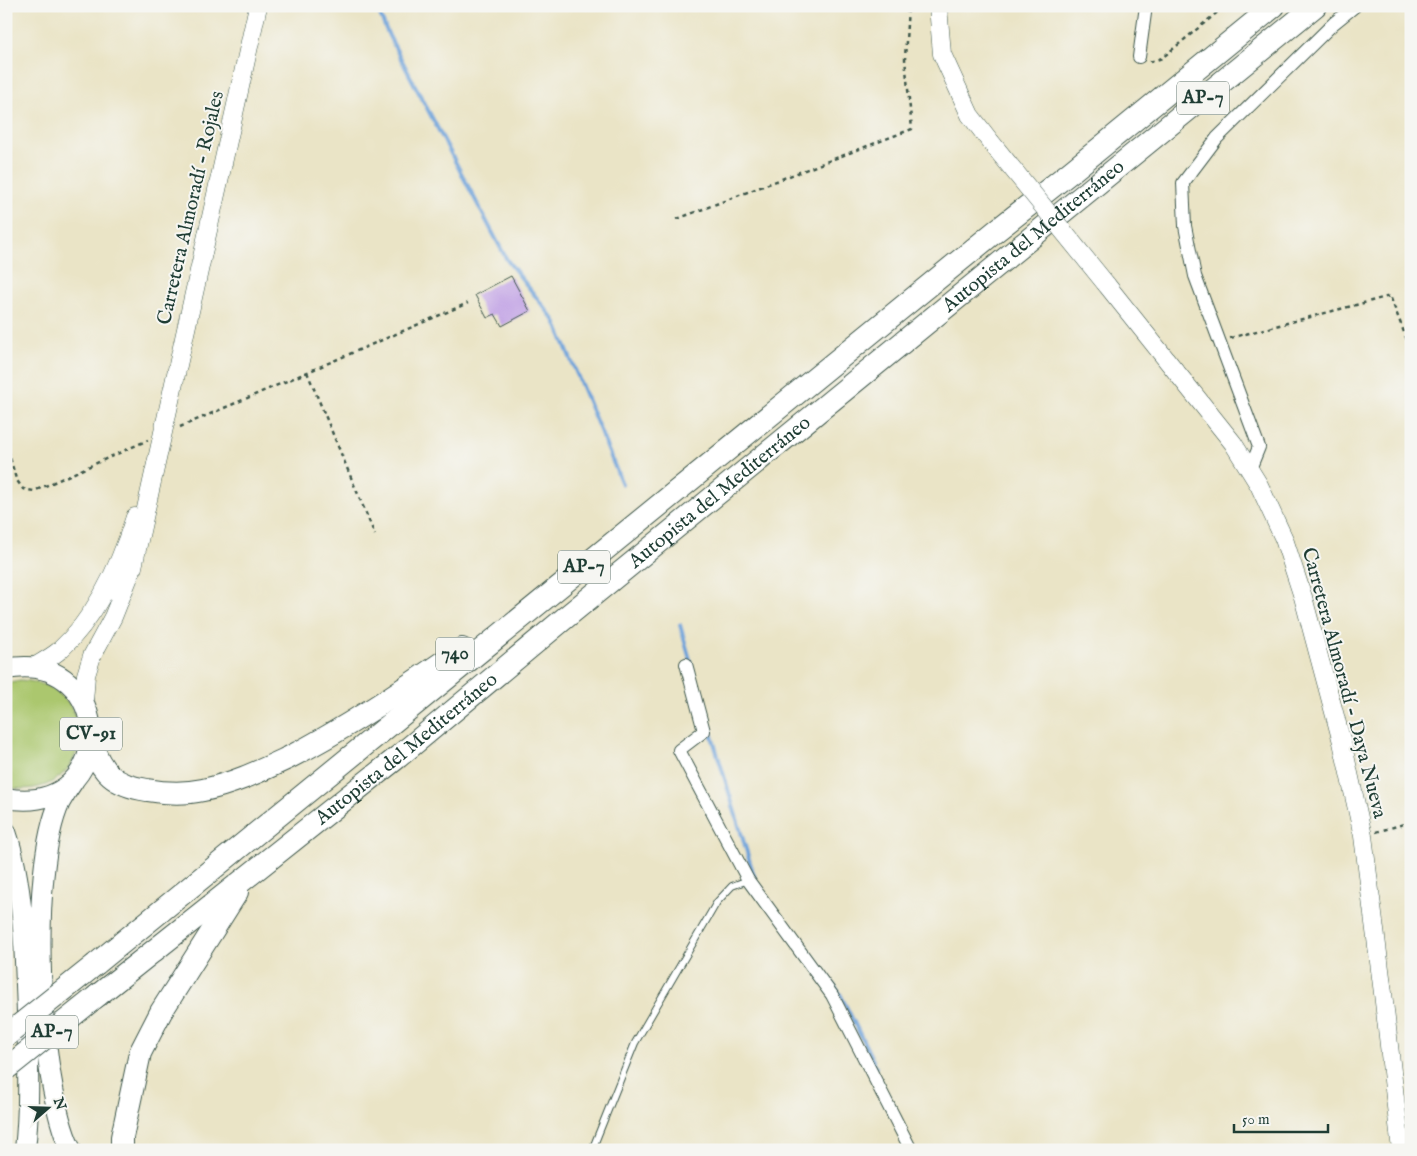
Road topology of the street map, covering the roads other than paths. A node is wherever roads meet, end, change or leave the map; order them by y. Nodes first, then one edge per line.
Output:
1 (258, 6) edge
2 (938, 6) edge
3 (1146, 6) edge
4 (1274, 6) edge
5 (1315, 6) edge
6 (1355, 6) edge
7 (1139, 58) road end
8 (793, 398) junction
9 (163, 429) junction
10 (1250, 469) junction
11 (686, 664) dead end
12 (34, 667) junction
13 (6, 669) edge
14 (84, 702) junction
15 (91, 742) junction
16 (74, 780) junction
17 (6, 798) edge
18 (6, 832) edge
19 (248, 876) junction
20 (748, 880) junction
21 (6, 1036) edge
22 (6, 1069) edge
23 (25, 1150) edge
24 (71, 1150) edge
25 (122, 1150) edge
26 (592, 1150) edge
27 (911, 1150) edge
28 (1401, 1150) edge

1 - 9 street, Carretera Almoradí - Rojales
2 - 10 street, Carretera Almoradí - Daya Nueva, bridge
3 - 7 street
4 - 8 highway, Autopista del Mediterráneo / AP-7
5 - 19 highway, Autopista del Mediterráneo / AP-7
6 - 10 street
8 - 15 highway, 740
8 - 21 highway, Autopista del Mediterráneo / AP-7, bridge
9 - 12 street
9 - 14 street
10 - 28 street, Carretera Almoradí - Daya Nueva
11 - 20 street
12 - 13 main road, CV-91
12 - 14 main road, CV-91
14 - 15 main road, CV-91
15 - 16 main road, CV-91
16 - 17 main road, CV-91
16 - 24 main road, CV-91
18 - 23 main road
19 - 22 highway, Autopista del Mediterráneo / AP-7, bridge
19 - 25 highway
20 - 26 lane
20 - 27 street

